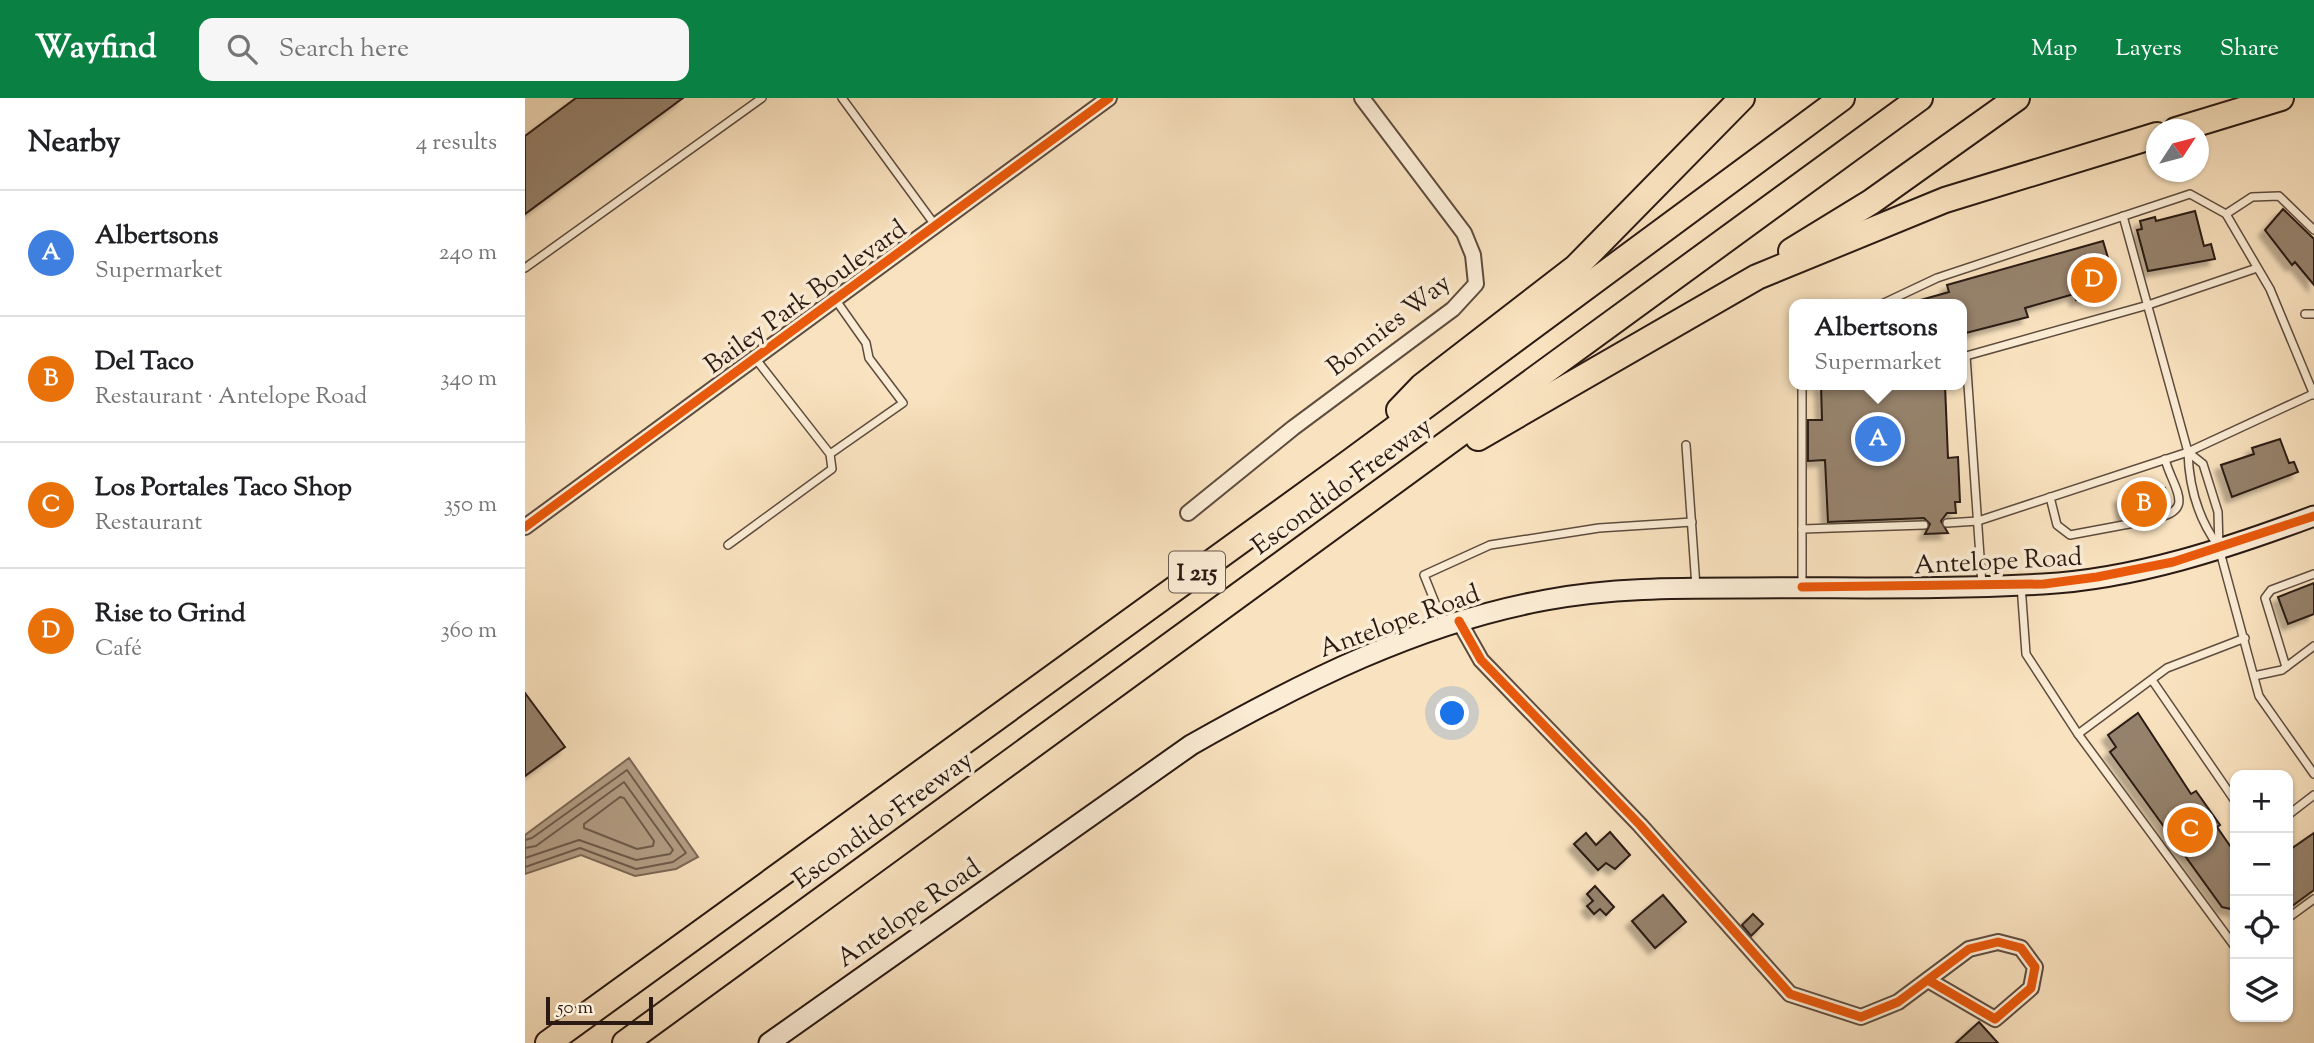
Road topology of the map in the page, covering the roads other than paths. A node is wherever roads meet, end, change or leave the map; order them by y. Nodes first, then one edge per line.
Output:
1 (762, 98) edge
2 (842, 98) edge
3 (1109, 98) edge
4 (1362, 98) edge
5 (1742, 98) edge
6 (1815, 98) edge
7 (1842, 98) edge
8 (1920, 98) edge
9 (2017, 98) edge
10 (2281, 98) edge
11 (2209, 120) edge
12 (2146, 138) edge
13 (1749, 166) junction
14 (2226, 214) junction
15 (2123, 216) junction
16 (935, 226) junction
17 (2314, 230) edge
18 (525, 268) edge
19 (2257, 268) junction
20 (1757, 277) junction
21 (835, 299) junction
22 (1893, 299) edge
23 (2148, 305) junction
24 (2305, 314) dead end
25 (2314, 314) edge
26 (1967, 356) edge
27 (755, 358) junction
28 (1967, 370) edge
29 (1802, 390) edge
30 (2314, 394) edge
31 (1686, 445) dead end
32 (2188, 452) junction
33 (829, 454) junction
34 (2165, 459) junction
35 (1351, 461) junction
36 (2050, 497) junction
37 (1375, 498) junction
38 (1188, 513) dead end
39 (2314, 516) edge
40 (2155, 518) dead end
41 (2145, 520) dead end
42 (1978, 521) junction
43 (1692, 522) junction
44 (1947, 523) dead end
45 (1924, 525) dead end
46 (525, 527) edge
47 (1802, 529) junction
48 (728, 545) dead end
49 (2219, 548) junction
50 (2314, 574) edge
51 (2021, 584) junction
52 (1982, 585) junction
53 (1802, 587) junction
54 (1696, 588) junction
55 (1452, 623) junction
56 (2245, 638) junction
57 (2314, 646) edge
58 (2286, 667) junction
59 (2255, 676) junction
60 (2152, 680) junction
61 (2078, 734) junction
62 (2314, 775) edge
63 (2230, 794) edge
64 (2314, 795) edge
65 (2293, 811) edge
66 (2314, 899) edge
67 (2293, 914) edge
68 (2230, 940) edge
69 (1928, 980) junction
70 (548, 1043) edge
71 (625, 1043) edge
72 (769, 1043) edge

1 - 18 lane
2 - 16 lane
3 - 16 street, Bailey Park Boulevard
4 - 38 street, Bonnies Way
5 - 35 highway
6 - 13 highway
7 - 13 highway, Escondido Freeway / I 215
8 - 37 highway, Escondido Freeway / I 215
9 - 20 highway
10 - 11 highway
12 - 20 highway
13 - 35 highway, Escondido Freeway / I 215
14 - 15 lane
14 - 17 lane
14 - 19 lane
15 - 22 lane
15 - 23 lane
16 - 21 street, Bailey Park Boulevard
19 - 23 lane
19 - 30 lane
20 - 37 highway
21 - 27 street, Bailey Park Boulevard
21 - 33 lane
23 - 26 lane
23 - 32 lane
24 - 25 lane
27 - 33 lane
27 - 46 street, Bailey Park Boulevard
28 - 42 lane
29 - 47 lane
30 - 32 lane
31 - 43 lane
32 - 34 lane
32 - 49 lane
32 - 49 lane
33 - 48 lane
34 - 36 lane
34 - 40 lane
35 - 70 highway, Escondido Freeway / I 215
36 - 41 lane
36 - 42 lane
37 - 71 highway, Escondido Freeway / I 215
39 - 49 main road, Antelope Road
42 - 44 lane
42 - 52 lane
43 - 54 lane
43 - 55 lane
45 - 47 lane
47 - 53 lane
49 - 51 main road, Antelope Road
49 - 56 lane
50 - 58 lane
51 - 52 main road, Antelope Road
51 - 61 lane
52 - 53 main road, Antelope Road
53 - 54 main road, Antelope Road
54 - 55 main road, Antelope Road
55 - 69 street
55 - 72 main road, Antelope Road
56 - 59 lane
56 - 60 lane
57 - 58 lane
58 - 59 lane
59 - 62 lane
60 - 61 lane
60 - 63 lane
61 - 68 lane
64 - 65 lane
66 - 67 lane
69 - 69 street

